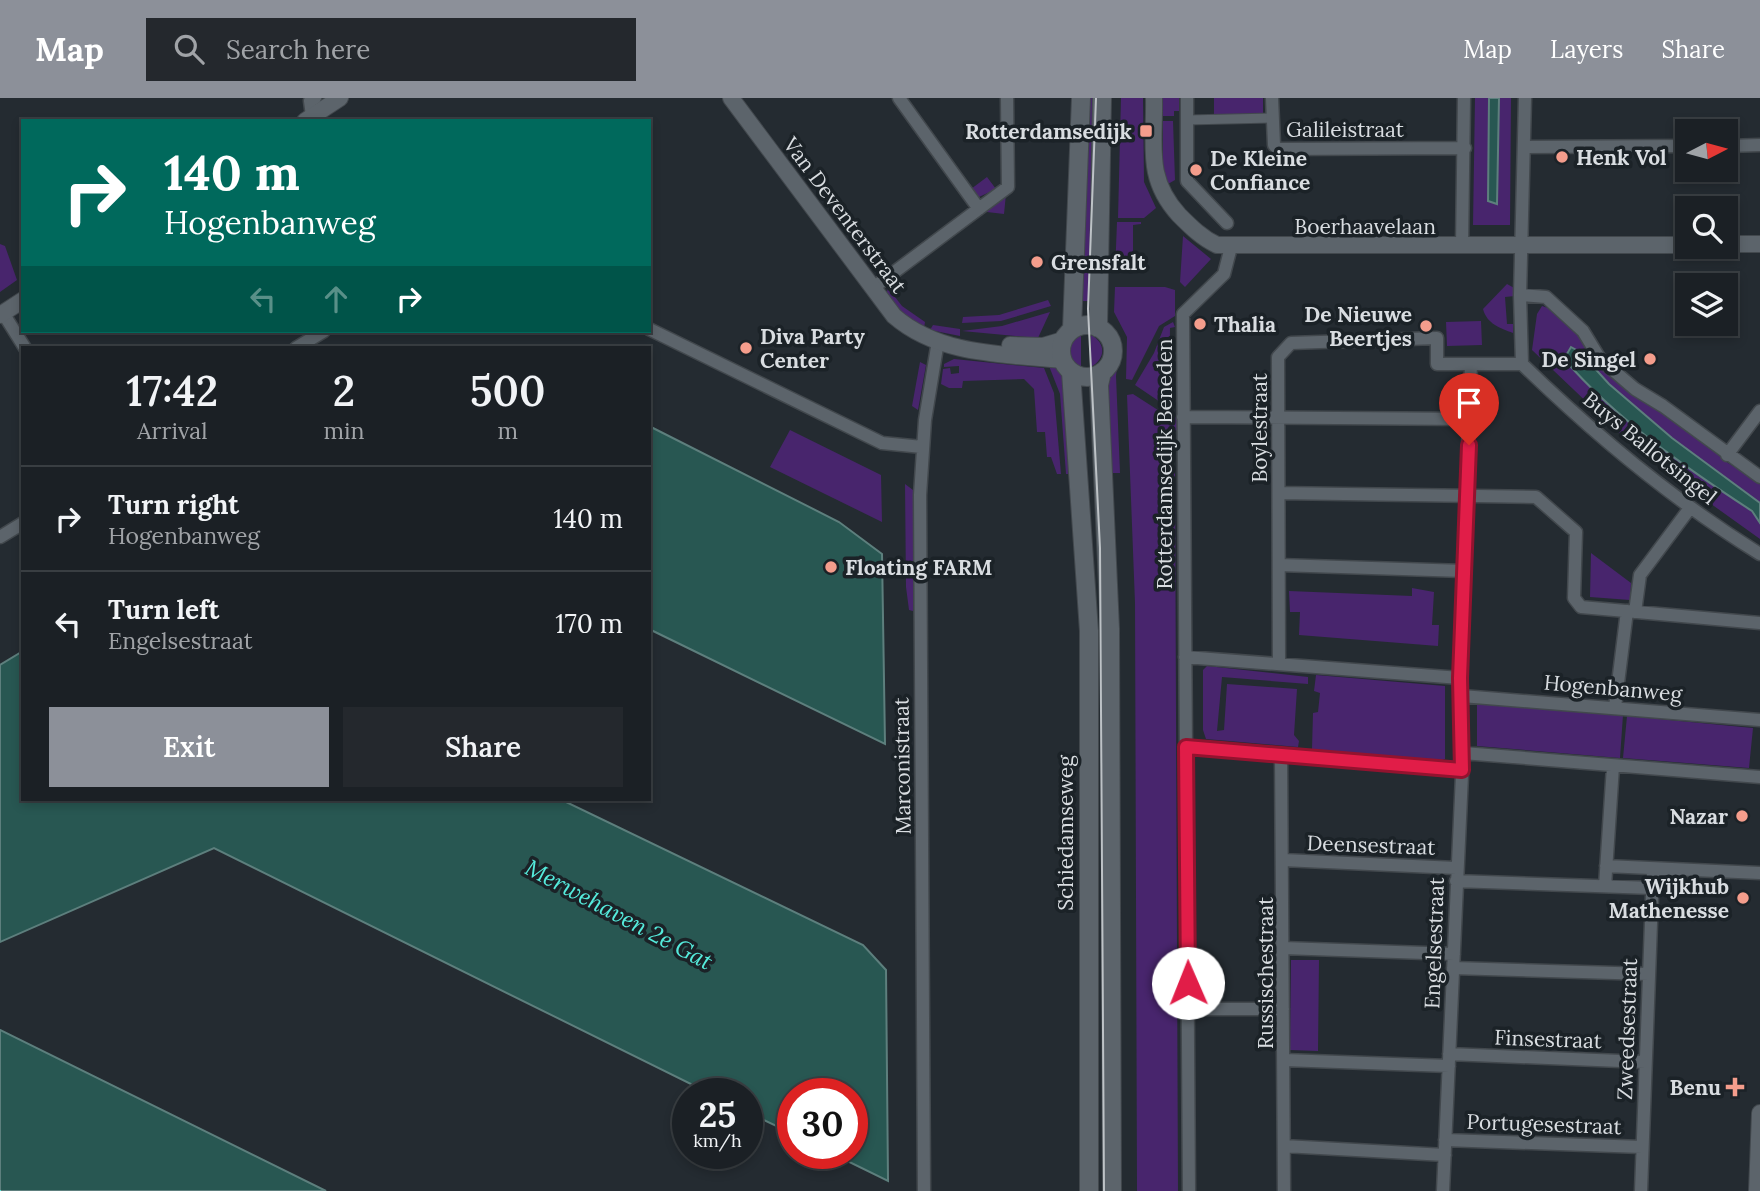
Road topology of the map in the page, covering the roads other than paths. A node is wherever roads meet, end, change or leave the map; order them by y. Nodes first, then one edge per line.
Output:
1 (315, 98) edge
2 (340, 98) edge
3 (731, 98) edge
4 (899, 98) edge
5 (1007, 98) edge
6 (1082, 98) edge
7 (1102, 98) edge
8 (1154, 98) edge
9 (1187, 98) edge
10 (1272, 98) edge
11 (1464, 98) edge
12 (1525, 98) edge
13 (1273, 118) junction
14 (309, 119) edge
15 (1187, 120) junction
16 (1760, 145) edge
17 (1675, 146) edge
18 (1738, 146) edge
19 (1525, 147) junction
20 (1465, 148) junction
21 (979, 209) junction
22 (1227, 223) dead end
23 (1738, 244) edge
24 (1760, 244) edge
25 (1675, 245) edge
26 (1462, 246) junction
27 (1523, 246) junction
28 (1231, 247) junction
29 (873, 288) junction
30 (1520, 295) junction
31 (21, 301) edge
32 (1, 314) edge
33 (1098, 328) junction
34 (651, 330) edge
35 (321, 333) edge
36 (1067, 335) junction
37 (937, 341) junction
38 (24, 346) edge
39 (299, 346) edge
40 (1471, 364) junction
41 (1522, 364) junction
42 (1067, 366) junction
43 (1102, 372) junction
44 (1760, 411) edge
45 (1183, 417) junction
46 (1278, 418) junction
47 (1470, 419) junction
48 (922, 447) junction
49 (1727, 455) junction
50 (1760, 477) edge
51 (1279, 493) junction
52 (1467, 496) junction
53 (1690, 508) junction
54 (21, 524) edge
55 (0, 537) edge
56 (1760, 554) edge
57 (1279, 565) junction
58 (1464, 571) junction
59 (1631, 612) junction
60 (1760, 623) edge
61 (1185, 657) junction
62 (1279, 664) junction
63 (1460, 678) junction
64 (1462, 696) junction
65 (1615, 707) junction
66 (1760, 720) edge
67 (1186, 747) junction
68 (1463, 753) junction
69 (1281, 755) junction
70 (1613, 766) junction
71 (1462, 770) junction
72 (1760, 778) edge
73 (1283, 860) junction
74 (1606, 866) junction
75 (1653, 869) junction
76 (1760, 873) edge
77 (1456, 874) junction
78 (1605, 886) junction
79 (1652, 888) junction
80 (1283, 948) junction
81 (1454, 954) junction
82 (1453, 968) junction
83 (1648, 974) junction
84 (1188, 1009) junction
85 (1283, 1009) junction
86 (1284, 1060) junction
87 (1449, 1060) junction
88 (1645, 1062) junction
89 (1760, 1113) edge
90 (1445, 1140) junction
91 (1760, 1142) edge
92 (1284, 1146) junction
93 (1642, 1147) junction
94 (1445, 1155) junction
95 (924, 1191) edge
96 (1089, 1191) edge
97 (1112, 1191) edge
98 (1189, 1191) edge
99 (1284, 1191) edge
100 (1443, 1191) edge
101 (1641, 1191) edge
102 (1757, 1191) edge

1 - 14 street
2 - 14 street
3 - 29 street, Van Deventerstraat
4 - 21 street
5 - 21 street
6 - 36 main road
7 - 33 main road
8 - 28 street, Boerhaavelaan
9 - 15 street
10 - 13 street, Galileistraat
11 - 20 street
12 - 19 street
13 - 15 street
13 - 20 street, Galileistraat
15 - 22 street
16 - 18 street
17 - 19 street
19 - 27 street
20 - 26 street
21 - 29 street
23 - 24 street
25 - 27 street, Boerhaavelaan
26 - 27 street, Boerhaavelaan
26 - 28 street, Boerhaavelaan
27 - 30 street
28 - 45 street, Rotterdamsedijk Beneden
29 - 37 street, Van Deventerstraat
30 - 41 street
30 - 49 street, Buys Ballotsingel
31 - 32 street
32 - 38 street
33 - 36 main road
33 - 43 main road
34 - 48 street
35 - 39 street
36 - 37 street, Van Deventerstraat
36 - 42 main road
37 - 42 street, Van Deventerstraat
37 - 48 street, Marconistraat
40 - 41 street
40 - 46 street, Boylestraat
40 - 47 street, Engelsestraat
41 - 53 street, Buys Ballotsingel
42 - 43 main road
42 - 96 main road, Schiedamseweg
43 - 97 main road
44 - 49 street
45 - 46 street
45 - 61 street, Rotterdamsedijk Beneden
46 - 47 street
46 - 51 street, Boylestraat
47 - 52 street, Engelsestraat
48 - 95 street, Marconistraat
49 - 50 street, Buys Ballotsingel
51 - 52 street
51 - 57 street, Boylestraat
52 - 58 street, Engelsestraat
52 - 59 street
53 - 56 street, Buys Ballotsingel
53 - 59 street
54 - 55 street
57 - 58 street
57 - 62 street, Boylestraat
58 - 63 street, Engelsestraat
59 - 60 street
59 - 65 street
61 - 62 street
61 - 67 street, Rotterdamsedijk Beneden
62 - 63 street
63 - 64 street, Engelsestraat
64 - 65 street, Hogenbanweg
64 - 68 street, Engelsestraat
65 - 66 street, Hogenbanweg
67 - 69 street
67 - 84 street, Rotterdamsedijk Beneden
68 - 70 street
68 - 71 street, Engelsestraat
69 - 71 street
69 - 73 street, Russischestraat
70 - 72 street
70 - 74 street
71 - 77 street, Engelsestraat
73 - 77 street, Deensestraat
73 - 80 street, Russischestraat
74 - 75 street
74 - 78 street
75 - 76 street
75 - 79 street, Zweedsestraat
77 - 78 street, Deensestraat
77 - 81 street, Engelsestraat
78 - 79 street, Deensestraat
79 - 83 street, Zweedsestraat
80 - 81 street
80 - 85 street, Russischestraat
81 - 82 street, Engelsestraat
82 - 83 street
82 - 87 street, Engelsestraat
83 - 88 street, Zweedsestraat
84 - 85 street
84 - 98 street, Rotterdamsedijk Beneden
85 - 86 street, Russischestraat
86 - 87 street, Finsestraat
86 - 92 street, Russischestraat
87 - 88 street, Finsestraat
87 - 90 street, Engelsestraat
88 - 93 street, Zweedsestraat
89 - 91 street
90 - 93 street, Portugesestraat
90 - 94 street, Engelsestraat
91 - 102 street
92 - 94 street, Portugesestraat
92 - 99 street, Russischestraat
93 - 101 street, Zweedsestraat
94 - 100 street, Engelsestraat

